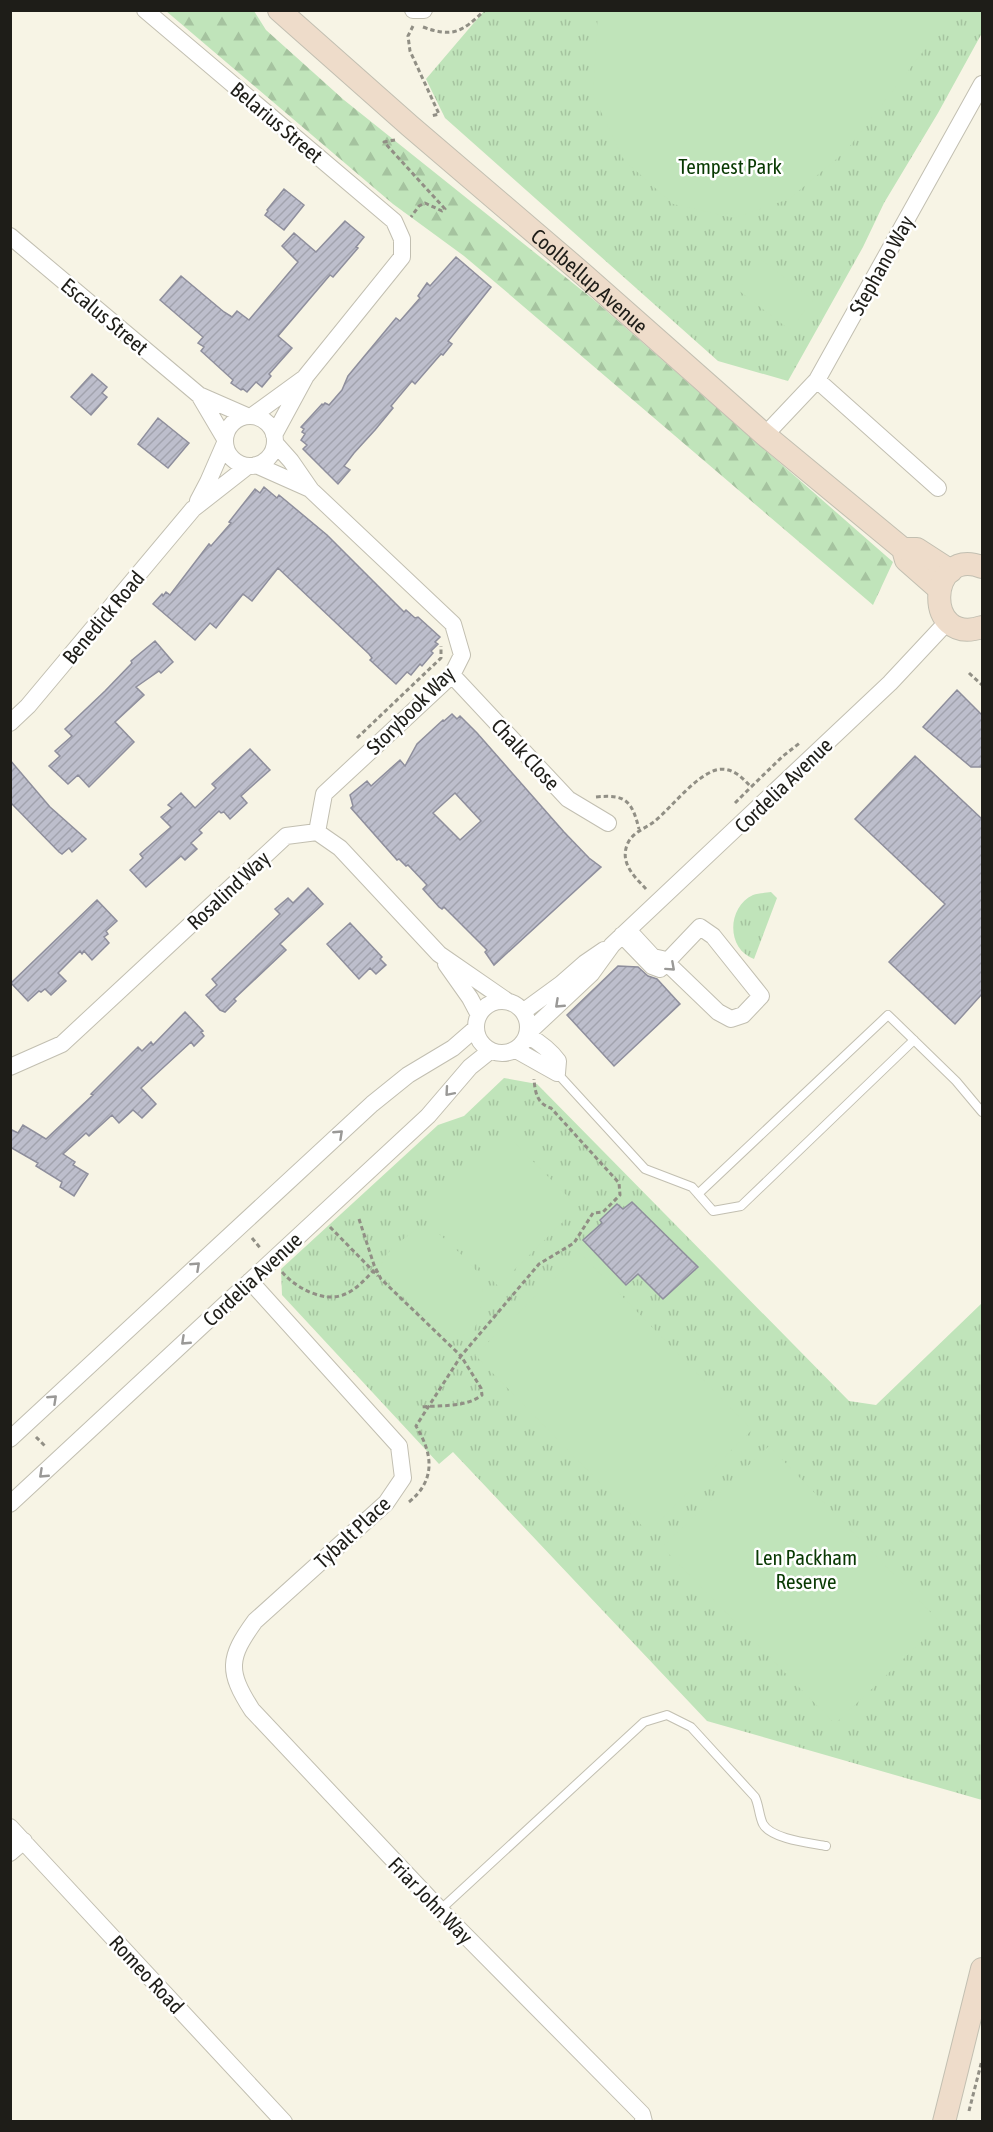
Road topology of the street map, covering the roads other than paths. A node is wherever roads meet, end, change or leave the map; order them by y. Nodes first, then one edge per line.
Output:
1 (145, 10) edge
2 (279, 10) edge
3 (413, 10) edge
4 (424, 10) edge
5 (982, 84) edge
6 (10, 236) edge
7 (306, 376) junction
8 (817, 380) junction
9 (199, 395) junction
10 (250, 416) junction
11 (765, 435) junction
12 (274, 439) junction
13 (225, 441) junction
14 (252, 465) junction
15 (938, 488) dead end
16 (311, 490) junction
17 (193, 509) junction
18 (965, 569) edge
19 (948, 621) junction
20 (982, 627) edge
21 (452, 675) junction
22 (10, 723) edge
23 (608, 823) dead end
24 (317, 832) junction
25 (621, 937) junction
26 (439, 954) junction
27 (666, 962) junction
28 (507, 1001) junction
29 (524, 1011) junction
30 (477, 1022) junction
31 (528, 1034) junction
32 (914, 1040) junction
33 (490, 1050) junction
34 (516, 1050) junction
35 (10, 1067) edge
36 (557, 1073) junction
37 (982, 1112) edge
38 (698, 1194) junction
39 (250, 1281) junction
40 (10, 1439) edge
41 (14, 1494) edge
42 (232, 1668) joint
43 (10, 1827) edge
44 (24, 1841) junction
45 (826, 1846) dead end
46 (10, 1853) edge
47 (440, 1910) junction
48 (982, 1970) edge
49 (982, 2022) edge
50 (962, 2116) edge
51 (284, 2121) edge
52 (644, 2121) edge
53 (944, 2121) edge

1 - 7 street, Belarius Street
2 - 11 street, Coolbellup Avenue
3 - 4 street
5 - 8 street, Stephano Way
6 - 9 street, Escalus Street
7 - 10 street
7 - 12 street
8 - 11 street, Stephano Way
8 - 15 street
9 - 10 street
9 - 13 street
10 - 12 street
10 - 13 street
11 - 18 street, Coolbellup Avenue
12 - 14 street
12 - 16 street
13 - 14 street
13 - 17 street
14 - 16 street
14 - 17 street
16 - 21 street, Storybook Way
17 - 22 street, Benedick Road
18 - 19 street
19 - 20 street
19 - 25 street, Cordelia Avenue
21 - 23 street, Chalk Close
21 - 24 street, Storybook Way
24 - 26 street
24 - 35 street, Rosalind Way
25 - 27 street
25 - 29 street
25 -> 31 street
26 - 28 street
26 - 30 street
27 -> 27 street
28 - 29 street
28 - 30 street
29 - 31 street
30 - 33 street
40 -> 30 street
31 - 34 street
31 - 36 street
32 - 37 lane
32 - 38 lane
32 - 38 lane
33 - 34 street
33 -> 39 street, Cordelia Avenue
34 - 36 street
36 - 38 lane
39 -> 41 street, Cordelia Avenue
39 - 42 street, Tybalt Place
42 - 47 street, Friar John Way
43 - 44 street, Romeo Road
44 - 46 street
44 - 51 street, Romeo Road
45 - 47 lane
47 - 52 street, Friar John Way
48 - 53 street
49 - 50 street

